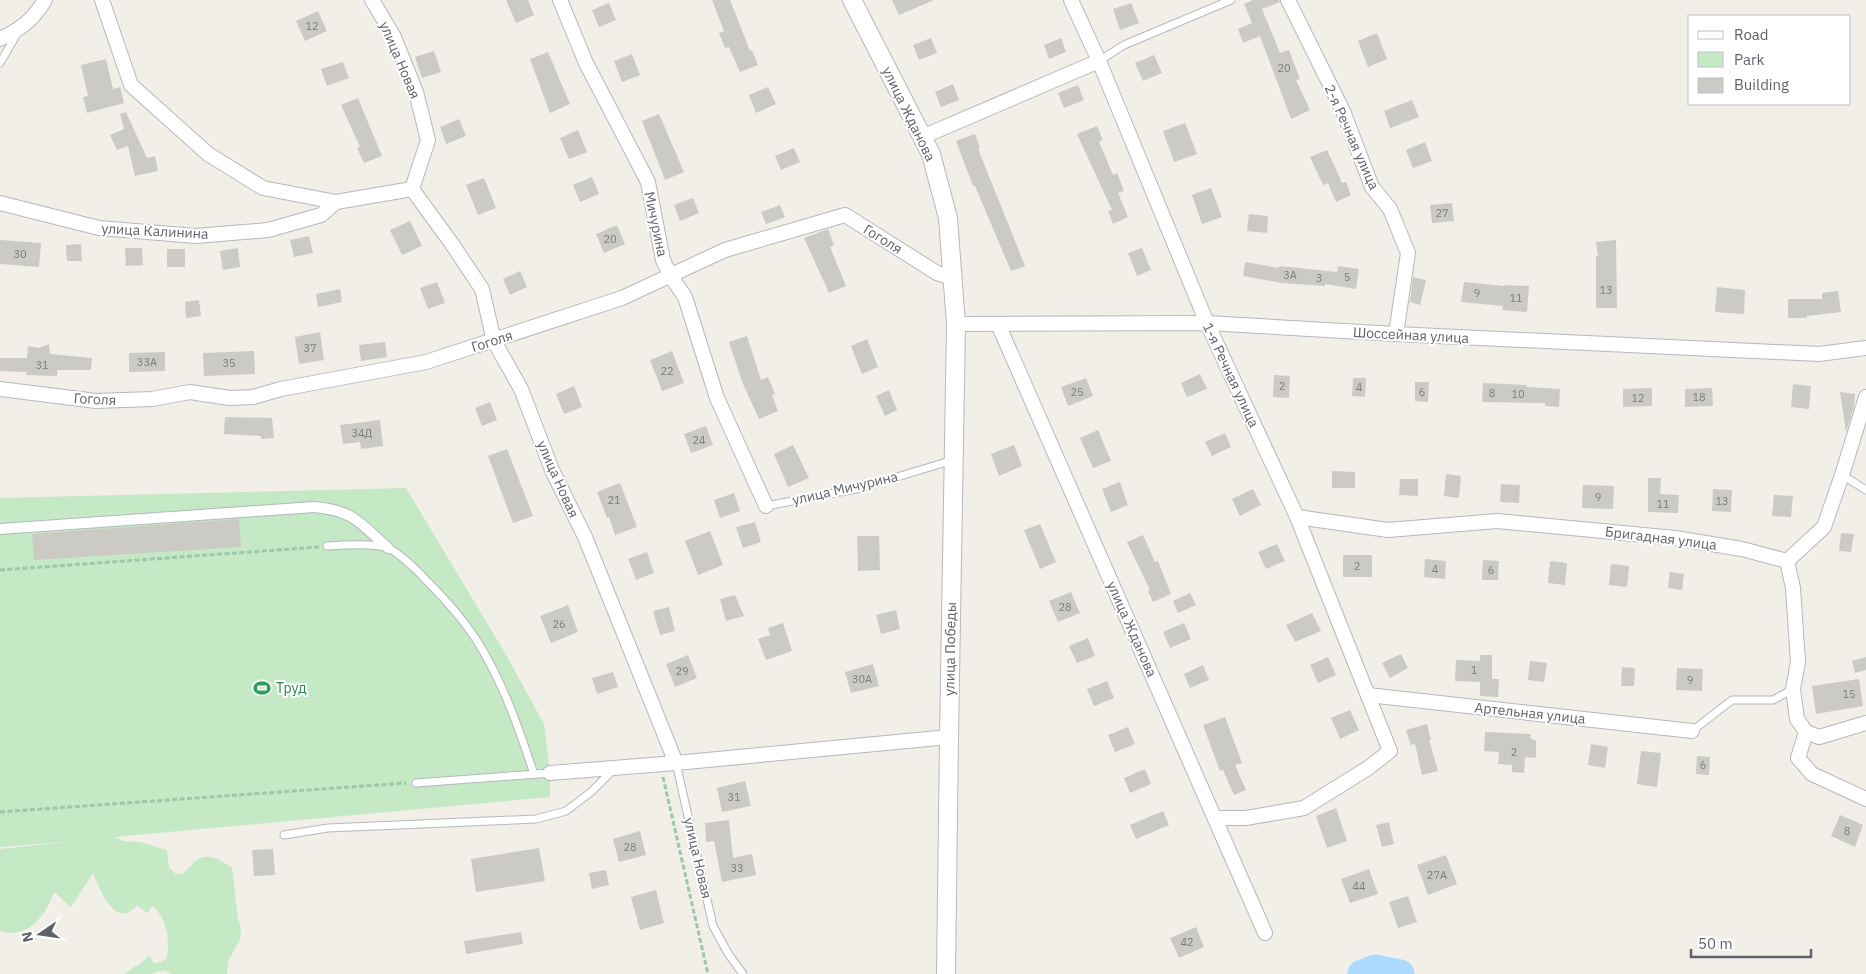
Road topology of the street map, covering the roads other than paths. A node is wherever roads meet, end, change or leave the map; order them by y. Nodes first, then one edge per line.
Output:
1 (45, 0) edge
2 (102, 0) edge
3 (372, 0) edge
4 (560, 0) edge
5 (852, 0) edge
6 (1071, 0) edge
7 (1230, 0) edge
8 (1288, 0) edge
9 (19, 29) junction
10 (0, 39) edge
11 (1100, 61) junction
12 (0, 63) edge
13 (922, 136) junction
14 (412, 189) junction
15 (336, 202) junction
16 (0, 203) edge
17 (670, 275) junction
18 (953, 278) junction
19 (956, 324) junction
20 (998, 324) junction
21 (1207, 324) junction
22 (1396, 334) junction
23 (494, 341) junction
24 (1866, 348) edge
25 (0, 389) edge
26 (1866, 397) edge
27 (953, 459) junction
28 (1842, 475) junction
29 (1866, 490) edge
30 (766, 506) joint
31 (1297, 517) junction
32 (0, 529) edge
33 (327, 546) road end
34 (388, 548) junction
35 (1787, 561) junction
36 (1793, 689) junction
37 (1368, 695) junction
38 (1866, 722) edge
39 (1692, 732) joint
40 (1806, 732) junction
41 (949, 737) junction
42 (676, 763) junction
43 (615, 768) junction
44 (550, 773) joint
45 (534, 774) junction
46 (416, 783) road end
47 (1866, 799) edge
48 (1215, 818) junction
49 (284, 835) dead end
50 (1265, 933) dead end
51 (743, 974) edge
52 (946, 974) edge

1 - 9 street
2 - 15 street, улица Калинина
3 - 14 street, улица Новая
4 - 17 street, Мичурина
5 - 13 street, улица Жданова
6 - 11 street, 1-я Речная улица
7 - 11 lane
8 - 22 street, 2-я Речная улица
9 - 10 street
9 - 12 lane
11 - 13 street
11 - 21 street, 1-я Речная улица
13 - 18 street, улица Жданова
14 - 15 street, улица Калинина
14 - 23 street, улица Новая
15 - 16 street, улица Калинина
17 - 18 street, Гоголя
17 - 23 street, Гоголя
17 - 30 street, Мичурина
18 - 19 street, улица Жданова
19 - 20 street, Шоссейная улица
19 - 27 street, улица Победы
20 - 21 street, Шоссейная улица
20 - 48 street, улица Жданова
21 - 22 street, Шоссейная улица
21 - 31 street, 1-я Речная улица
22 - 24 street, Шоссейная улица
23 - 25 street, Гоголя
23 - 42 street, улица Новая
26 - 28 street
27 - 30 lane, улица Мичурина
27 - 41 street, улица Победы
28 - 29 lane
28 - 35 street
31 - 35 street, Бригадная улица
31 - 37 street, 1-я Речная улица
32 - 34 street
33 - 34 lane
34 - 45 lane
35 - 36 street
36 - 39 lane
36 - 40 street
37 - 39 street, Артельная улица
37 - 48 street, 1-я Речная улица
38 - 40 street
40 - 47 street
41 - 42 street
41 - 52 street, улица Победы
42 - 43 street
42 - 51 lane, улица Новая
43 - 44 street
43 - 49 lane
44 - 45 lane
45 - 46 lane
48 - 50 street, улица Жданова

